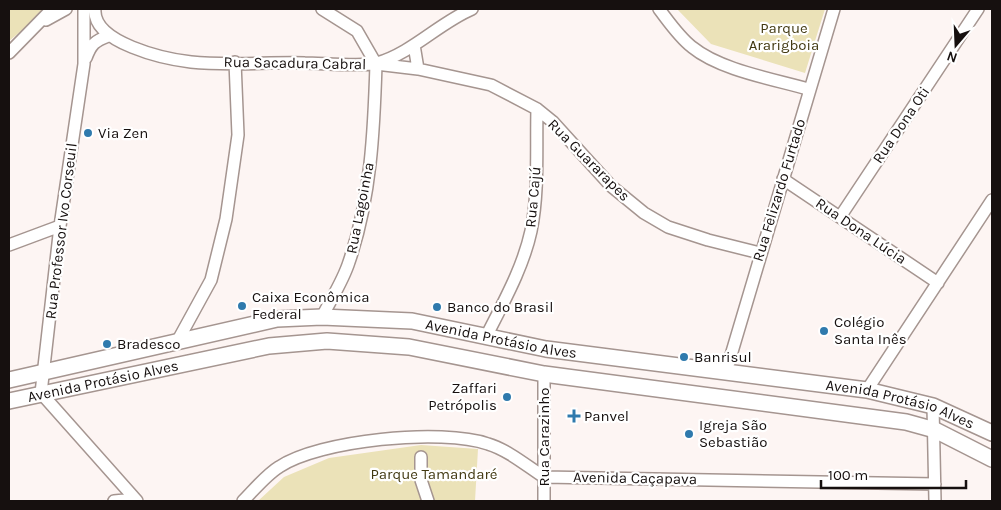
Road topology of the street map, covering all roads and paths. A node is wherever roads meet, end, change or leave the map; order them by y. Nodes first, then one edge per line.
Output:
1 (52, 9) edge
2 (66, 9) edge
3 (84, 9) edge
4 (322, 9) edge
5 (472, 9) edge
6 (659, 9) edge
7 (834, 9) edge
8 (978, 9) edge
9 (40, 23) junction
10 (108, 36) junction
11 (414, 45) junction
12 (9, 53) edge
13 (235, 62) junction
14 (84, 64) junction
15 (376, 64) junction
16 (418, 69) junction
17 (808, 89) junction
18 (536, 109) junction
19 (783, 179) junction
20 (992, 200) edge
21 (840, 217) junction
22 (60, 226) junction
23 (9, 245) edge
24 (760, 253) junction
25 (938, 283) junction
26 (322, 317) junction
27 (486, 336) junction
28 (177, 342) junction
29 (726, 372) junction
30 (44, 373) junction
31 (544, 374) junction
32 (9, 380) edge
33 (867, 390) junction
34 (41, 393) junction
35 (9, 401) edge
36 (933, 406) junction
37 (991, 429) edge
38 (935, 430) junction
39 (421, 457) dead end
40 (992, 459) edge
41 (544, 477) junction
42 (935, 484) junction
43 (136, 500) edge
44 (114, 501) edge
45 (243, 501) edge
46 (428, 501) edge
47 (544, 501) edge
48 (935, 501) edge

1 - 9 street
2 - 9 street
3 - 10 street
3 - 14 street, Rua Professor Ivo Corseuil
4 - 15 street
5 - 11 street, Rua Sacadura Cabral
6 - 17 street
7 - 17 street, Rua Felizardo Furtado
8 - 21 street, Rua Dona Oti
9 - 12 street
10 - 13 street, Rua Sacadura Cabral
10 - 14 street
11 - 15 street, Rua Sacadura Cabral
11 - 16 street
13 - 15 street, Rua Sacadura Cabral
13 - 28 street
14 - 22 street, Rua Professor Ivo Corseuil
15 - 16 street, Rua Guararapes
15 - 26 street, Rua Lagoinha
16 - 18 street, Rua Guararapes
17 - 19 street, Rua Felizardo Furtado
18 - 24 street, Rua Guararapes
18 - 27 street, Rua Cajú
19 - 21 street, Rua Dona Lúcia
19 - 24 street, Rua Felizardo Furtado
20 - 25 street
21 - 25 street, Rua Dona Lúcia
22 - 23 street
22 - 30 street, Rua Professor Ivo Corseuil
24 - 29 street, Rua Felizardo Furtado
25 - 33 street
26 - 27 main road, Avenida Protásio Alves
26 - 28 main road, Avenida Protásio Alves
27 - 29 main road, Avenida Protásio Alves
28 - 30 main road, Avenida Protásio Alves
29 - 33 main road, Avenida Protásio Alves
30 - 32 main road, Avenida Protásio Alves
30 - 34 street, Rua Professor Ivo Corseuil
31 - 34 main road, Avenida Protásio Alves
31 - 38 main road, Avenida Protásio Alves
31 - 41 street, Rua Carazinho
33 - 36 main road, Avenida Protásio Alves
34 - 35 main road, Avenida Protásio Alves
34 - 43 street
36 - 37 main road, Avenida Protásio Alves
36 - 38 street
38 - 40 main road, Avenida Protásio Alves
38 - 42 street
39 - 46 street
41 - 42 street, Avenida Caçapava
41 - 45 street
41 - 47 street, Rua Carazinho
42 - 48 street
43 - 44 street

